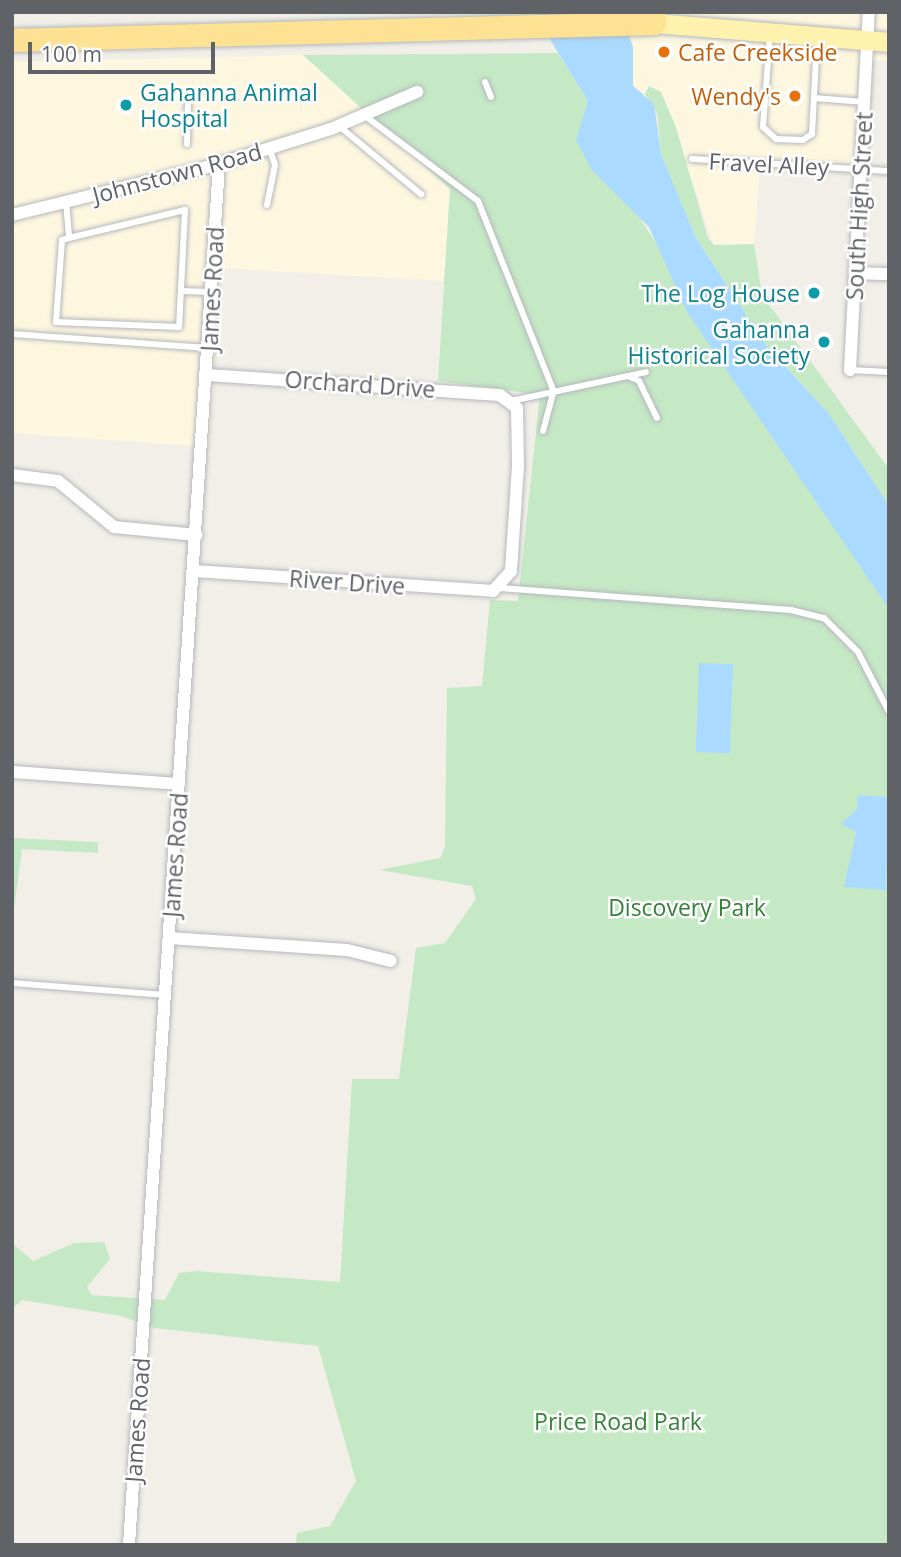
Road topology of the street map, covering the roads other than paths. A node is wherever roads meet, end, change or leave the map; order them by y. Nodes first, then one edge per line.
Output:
1 (869, 12) edge
2 (649, 19) edge
3 (771, 33) junction
4 (817, 38) junction
5 (12, 40) edge
6 (868, 41) junction
7 (889, 42) edge
8 (485, 82) dead end
9 (417, 92) dead end
10 (491, 97) dead end
11 (814, 98) junction
12 (188, 101) dead end
13 (865, 102) junction
14 (364, 115) junction
15 (339, 126) junction
16 (187, 144) dead end
17 (270, 148) junction
18 (692, 159) dead end
19 (219, 164) junction
20 (861, 170) junction
21 (889, 171) edge
22 (421, 194) dead end
23 (66, 202) junction
24 (267, 205) dead end
25 (12, 215) edge
26 (69, 238) junction
27 (855, 272) junction
28 (889, 274) edge
29 (181, 291) junction
30 (212, 292) junction
31 (12, 334) edge
32 (208, 348) junction
33 (850, 370) joint
34 (646, 372) dead end
35 (889, 372) edge
36 (207, 375) junction
37 (626, 375) junction
38 (554, 392) junction
39 (511, 401) junction
40 (657, 418) dead end
41 (543, 431) dead end
42 (12, 475) edge
43 (197, 535) junction
44 (194, 571) junction
45 (500, 588) junction
46 (889, 712) edge
47 (12, 772) edge
48 (179, 784) junction
49 (169, 938) junction
50 (391, 961) dead end
51 (12, 983) edge
52 (166, 995) junction
53 (129, 1545) edge

1 - 6 street, South High Street
2 - 3 main road
2 - 5 highway
3 - 4 main road
3 - 11 lane
4 - 6 main road
4 - 11 lane
6 - 7 main road
6 - 13 street, South High Street
8 - 10 lane
9 - 14 street, Johnstown Road
11 - 13 lane
12 - 16 lane
13 - 20 street, South High Street
14 - 15 street, Johnstown Road
14 - 38 lane
15 - 17 street, Johnstown Road
15 - 22 lane
17 - 19 street, Johnstown Road
17 - 24 lane
18 - 20 lane, Fravel Alley
19 - 23 street, Johnstown Road
19 - 30 street, James Road
20 - 21 lane, Fravel Alley
20 - 27 street, South High Street
23 - 25 street, Johnstown Road
23 - 26 lane
26 - 29 lane
26 - 29 lane
27 - 28 street
27 - 33 street, South High Street
29 - 30 lane
30 - 32 street, James Road
31 - 32 lane
32 - 36 street, James Road
33 - 35 lane
34 - 37 lane
36 - 39 street, Orchard Drive
36 - 43 street, James Road
37 - 38 lane
37 - 40 lane
38 - 39 lane
38 - 41 lane
39 - 45 street
42 - 43 street
43 - 44 street, James Road
44 - 45 street, River Drive
44 - 48 street, James Road
45 - 46 lane
47 - 48 street
48 - 49 street, James Road
49 - 50 street
49 - 52 street, James Road
51 - 52 lane
52 - 53 street, James Road

